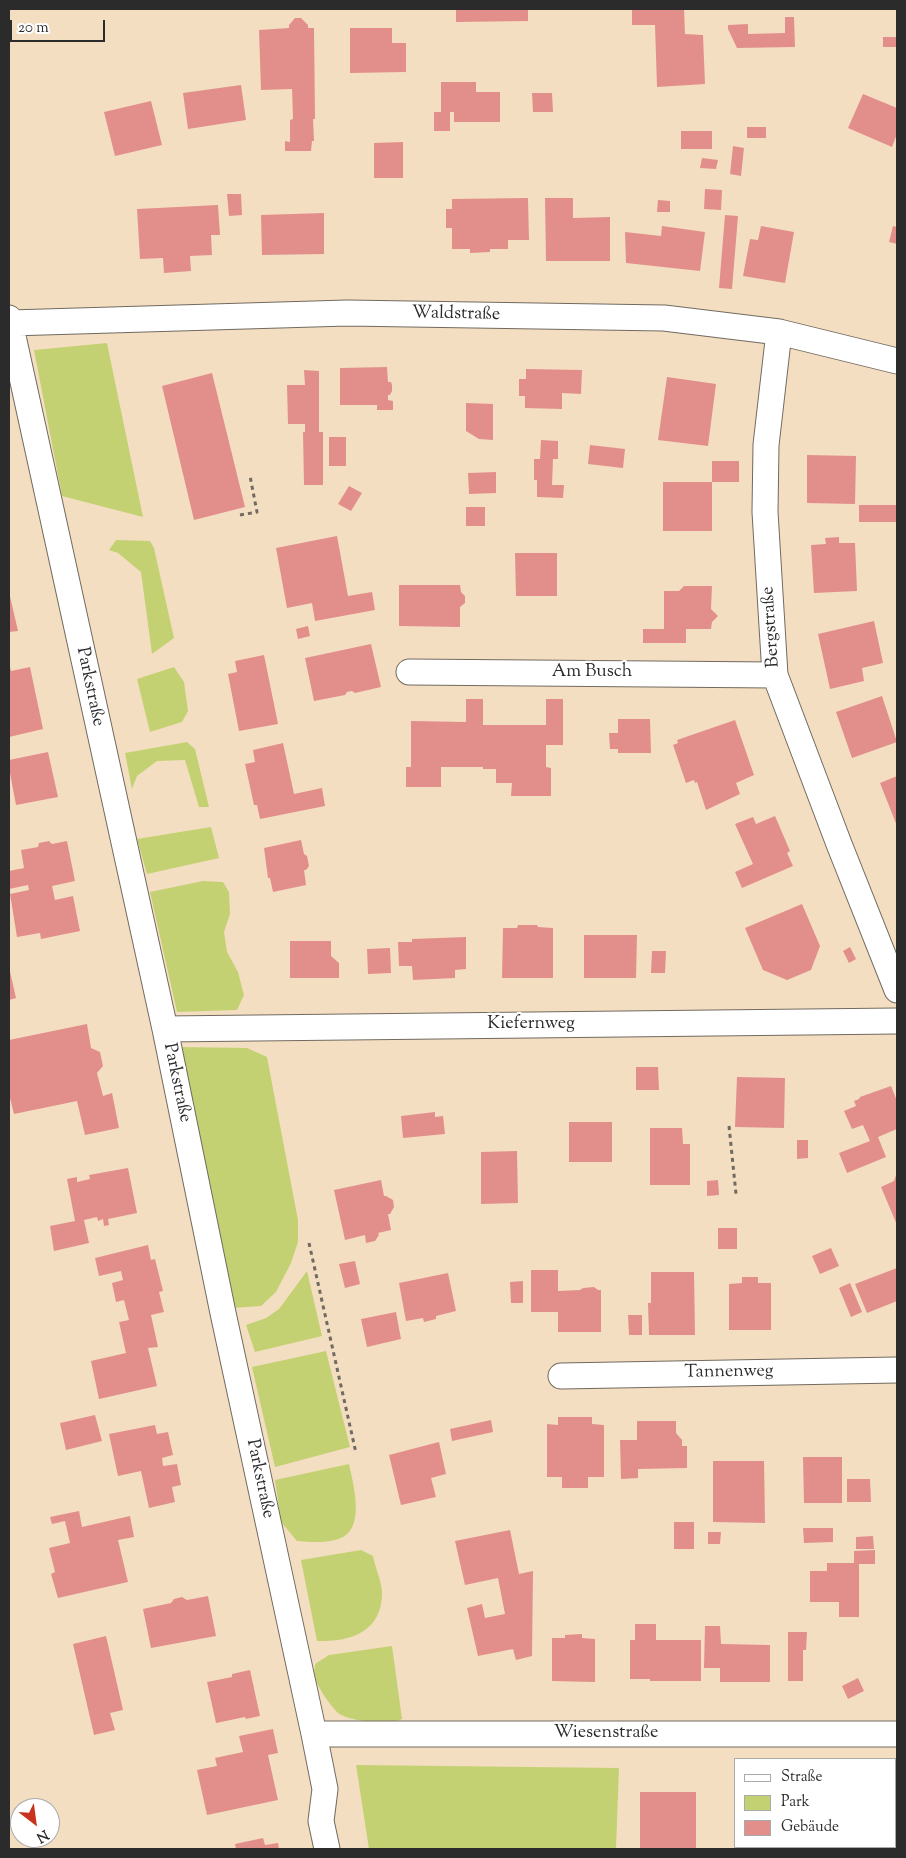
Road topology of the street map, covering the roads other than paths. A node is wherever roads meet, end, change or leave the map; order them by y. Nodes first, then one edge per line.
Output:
1 (9, 321) edge
2 (779, 332) junction
3 (897, 361) edge
4 (409, 672) dead end
5 (774, 675) junction
6 (897, 990) edge
7 (897, 1021) edge
8 (164, 1029) junction
9 (897, 1370) edge
10 (561, 1376) dead end
11 (314, 1734) junction
12 (897, 1734) edge
13 (327, 1849) edge

1 - 2 street, Waldstraße
1 - 8 street, Parkstraße
2 - 3 street, Waldstraße
2 - 5 street, Bergstraße
4 - 5 street, Am Busch
5 - 6 street, Bergstraße
7 - 8 street, Kiefernweg
8 - 11 street, Parkstraße
9 - 10 street, Tannenweg
11 - 12 street, Wiesenstraße
11 - 13 street, Parkstraße

